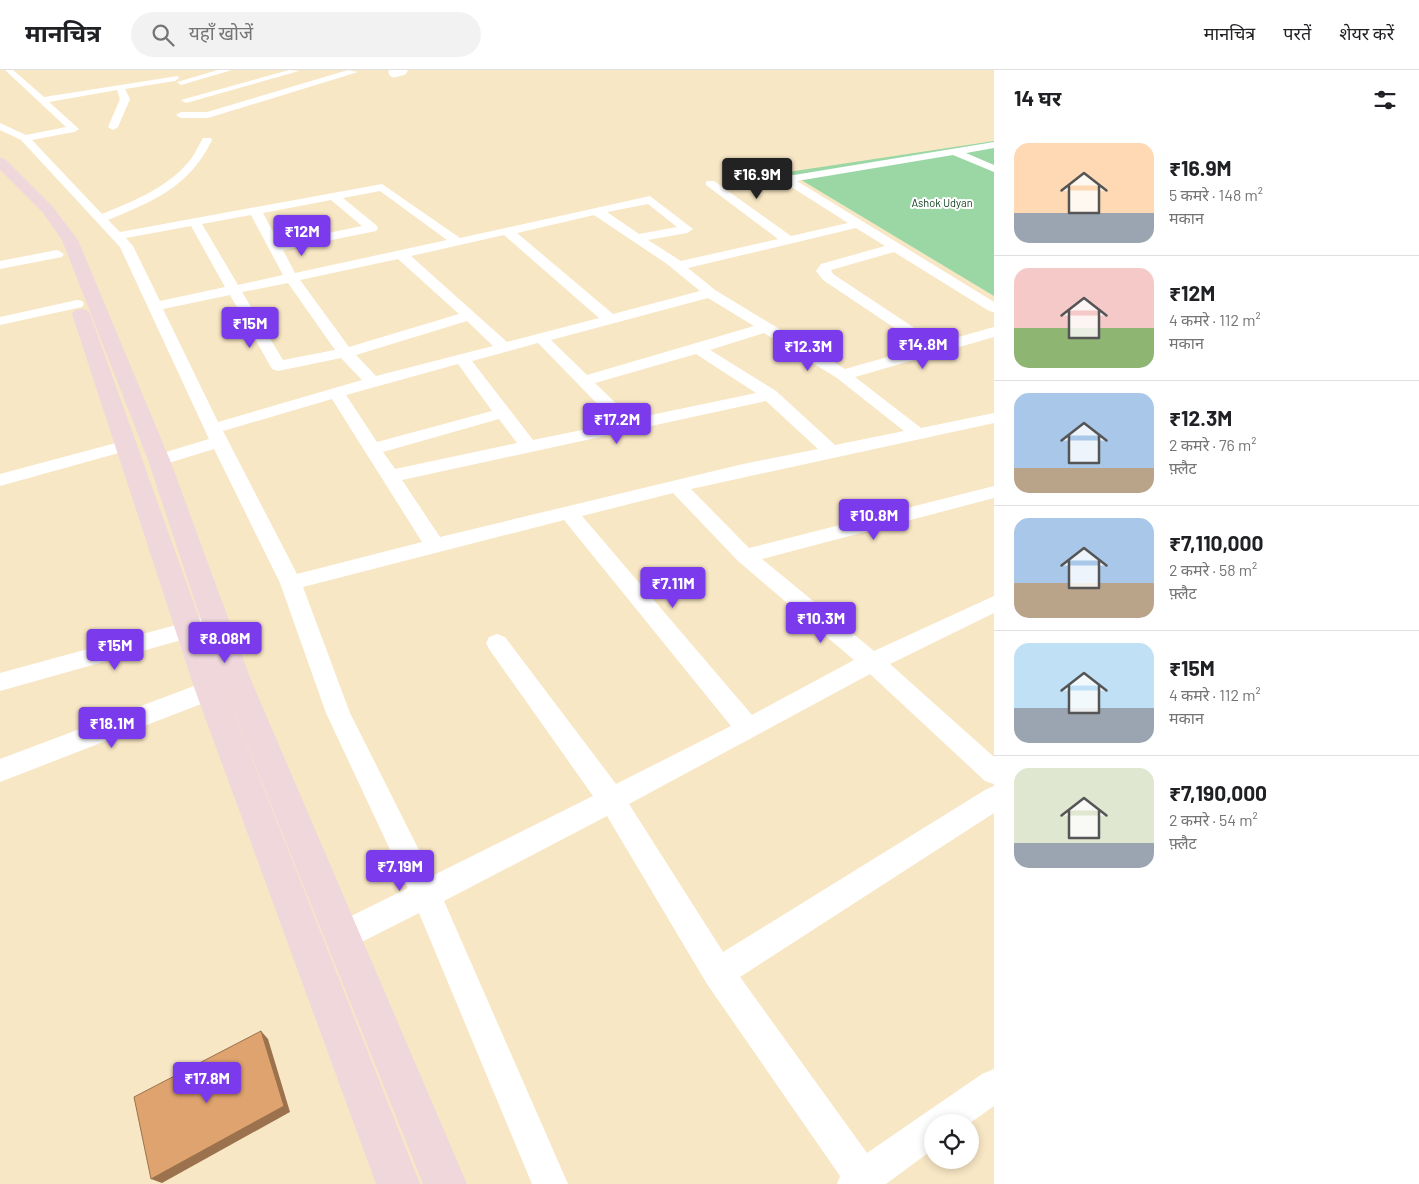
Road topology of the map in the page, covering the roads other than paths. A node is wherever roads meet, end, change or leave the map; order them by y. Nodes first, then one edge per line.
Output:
1 (162, 70) edge
2 (228, 70) edge
3 (352, 70) edge
4 (402, 70) edge
5 (9, 71) edge
6 (394, 72) dead end
7 (301, 73) edge
8 (178, 80) junction
9 (324, 81) junction
10 (120, 87) junction
11 (42, 100) junction
12 (186, 100) junction
13 (0, 126) edge
14 (113, 127) dead end
15 (25, 138) junction
16 (207, 140) dead end
17 (994, 146) edge
18 (956, 152) junction
19 (0, 162) edge
20 (994, 169) edge
21 (0, 178) edge
22 (710, 183) dead end
23 (334, 196) junction
24 (255, 210) junction
25 (596, 211) junction
26 (100, 219) junction
27 (194, 221) junction
28 (858, 224) junction
29 (507, 231) junction
30 (118, 236) junction
31 (637, 238) junction
32 (788, 240) junction
33 (458, 242) junction
34 (896, 247) junction
35 (276, 248) junction
36 (57, 254) junction
37 (401, 254) junction
38 (0, 265) edge
39 (678, 266) junction
40 (291, 277) junction
41 (233, 290) junction
42 (710, 293) junction
43 (77, 304) junction
44 (154, 307) junction
45 (994, 308) edge
46 (470, 316) junction
47 (611, 320) junction
48 (0, 321) edge
49 (764, 328) junction
50 (994, 332) edge
51 (542, 339) junction
52 (505, 348) junction
53 (698, 349) junction
54 (937, 350) junction
55 (345, 353) junction
56 (462, 359) junction
57 (843, 375) junction
58 (584, 381) junction
59 (373, 382) junction
60 (336, 393) junction
61 (770, 395) junction
62 (503, 413) junction
63 (994, 418) edge
64 (628, 426) junction
65 (918, 434) junction
66 (216, 435) junction
67 (127, 445) junction
68 (529, 447) junction
69 (373, 449) junction
70 (832, 452) junction
71 (159, 460) junction
72 (391, 476) junction
73 (0, 480) edge
74 (677, 486) junction
75 (994, 492) edge
76 (568, 512) junction
77 (435, 545) junction
78 (745, 556) junction
79 (291, 583) junction
80 (994, 604) edge
81 (203, 626) junction
82 (497, 643) dead end
83 (872, 662) junction
84 (1, 676) edge
85 (210, 690) junction
86 (749, 729) junction
87 (0, 771) edge
88 (994, 773) edge
89 (994, 798) edge
90 (612, 800) junction
91 (426, 894) junction
92 (342, 937) junction
93 (718, 973) junction
94 (994, 1086) edge
95 (954, 1114) edge
96 (924, 1135) edge
97 (859, 1181) edge
98 (398, 1184) edge
99 (445, 1184) edge
100 (550, 1184) edge

1 - 8 street
2 - 8 street
3 - 9 street
4 - 6 lane
5 - 11 street
7 - 9 street
7 - 12 street
8 - 10 street
8 - 12 street
9 - 12 street
10 - 11 street
10 - 14 street
11 - 15 street
13 - 15 street
15 - 26 street
16 - 26 street
17 - 18 street
18 - 20 street
18 - 28 street
19 - 71 main road
21 - 36 main road
22 - 32 street
23 - 24 street
23 - 33 street
23 - 35 street
24 - 27 street
24 - 35 street
25 - 29 street
25 - 31 street
25 - 31 street
26 - 30 street
27 - 30 street
27 - 41 street
28 - 32 street
28 - 34 street
29 - 33 street
29 - 47 street
30 - 44 street
31 - 39 street
32 - 39 street
33 - 37 street
34 - 45 street
34 - 54 street
35 - 40 street
36 - 38 street
36 - 43 main road
37 - 40 street
37 - 46 street
39 - 42 street
40 - 41 street
40 - 55 street
41 - 44 street
41 - 55 street
42 - 47 street
42 - 49 street
43 - 48 street
43 - 67 main road
44 - 66 street
46 - 52 street
46 - 55 street
47 - 51 street
49 - 53 street
49 - 57 street
50 - 54 street
51 - 52 street
51 - 58 street
52 - 56 street
53 - 58 street
53 - 61 street
54 - 57 street
55 - 59 street
56 - 59 street
56 - 62 street
57 - 65 street
58 - 64 street
59 - 60 street
60 - 66 street
60 - 69 street
61 - 64 street
61 - 70 street
62 - 68 street
62 - 69 street
63 - 65 street
64 - 68 street
65 - 70 street
66 - 71 street
66 - 79 street
67 - 73 street
67 - 81 main road
68 - 72 street
69 - 72 street
70 - 74 street
71 - 81 main road
72 - 77 street
74 - 76 street
74 - 78 street
75 - 78 street
76 - 77 street
76 - 86 street
77 - 79 street
78 - 83 street
79 - 91 street
80 - 83 street
81 - 84 street
81 - 85 main road
81 - 92 main road
82 - 90 street
83 - 86 street
83 - 88 street
85 - 87 street
85 - 98 main road
86 - 90 street
89 - 93 street
90 - 91 street
90 - 93 street
91 - 92 street
91 - 100 street
92 - 99 main road
93 - 97 street
94 - 95 street
96 - 97 street

